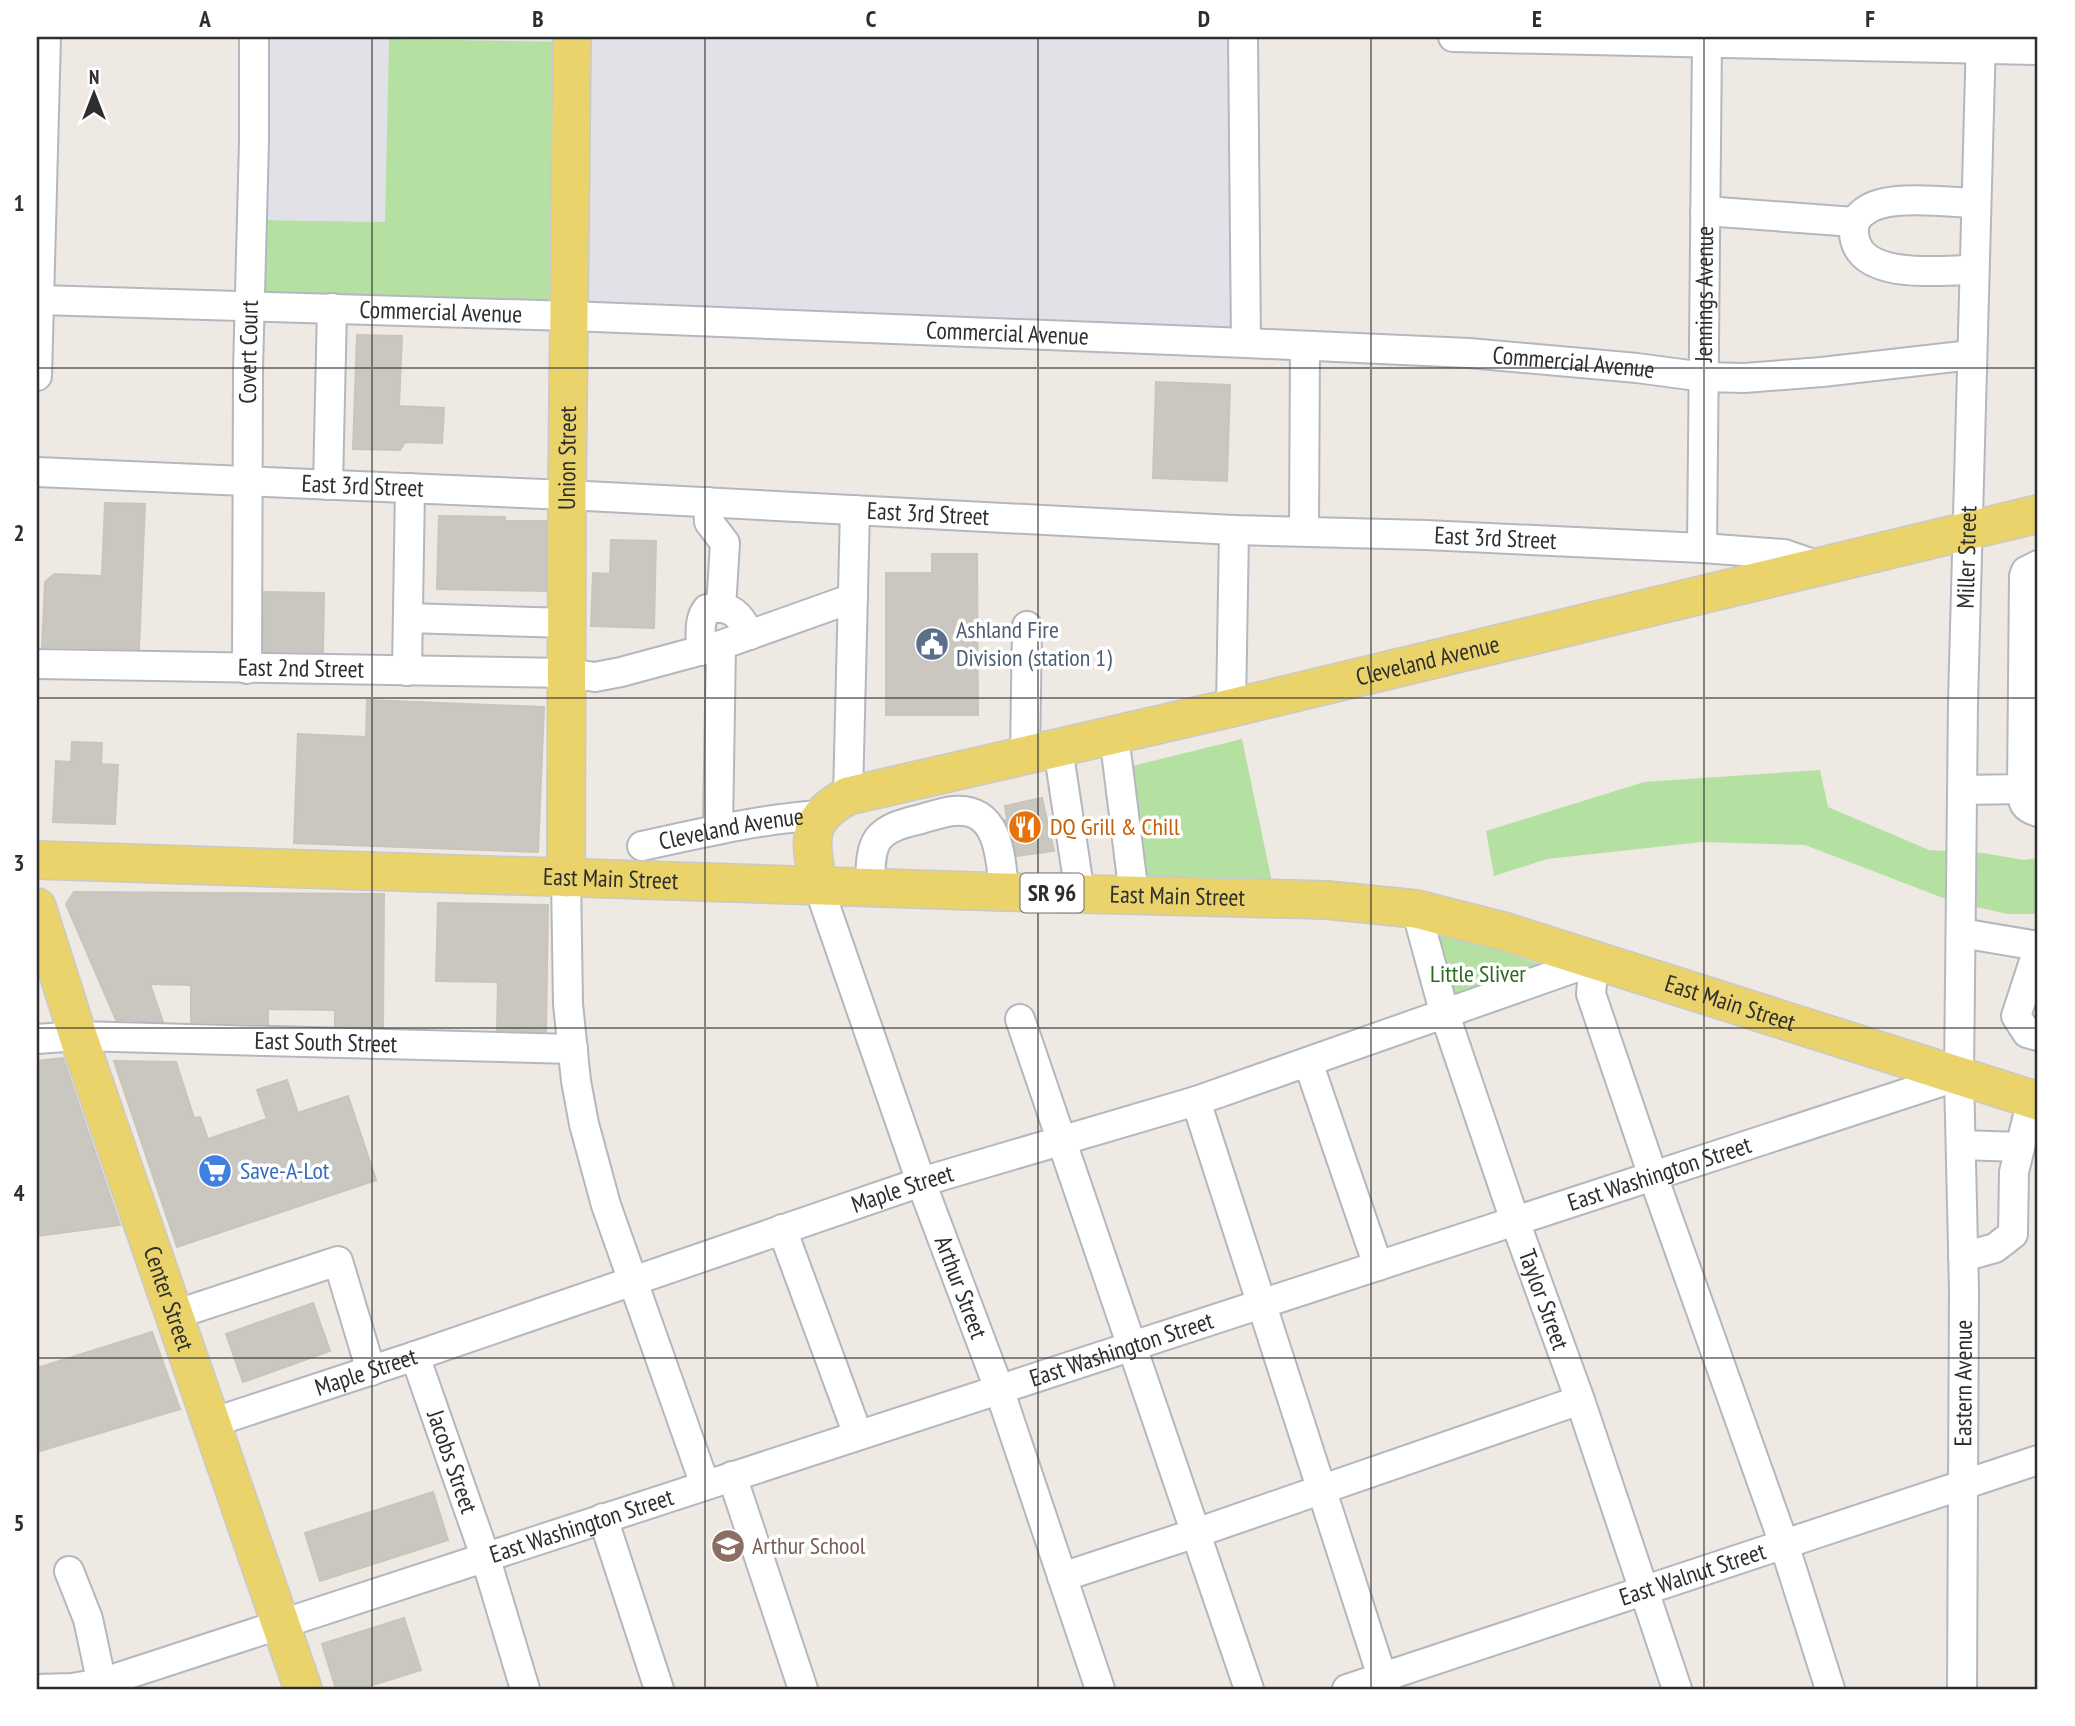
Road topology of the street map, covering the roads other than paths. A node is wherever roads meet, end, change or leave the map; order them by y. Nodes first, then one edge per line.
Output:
1 (46, 37) edge
2 (254, 37) edge
3 (572, 37) edge
4 (1243, 37) edge
5 (1453, 37) edge
6 (1707, 41) junction
7 (1981, 43) edge
8 (2038, 50) edge
9 (1976, 203) junction
10 (1705, 211) junction
11 (1854, 222) junction
12 (1974, 270) junction
13 (40, 300) junction
14 (250, 306) junction
15 (332, 309) junction
16 (570, 316) junction
17 (1246, 343) junction
18 (1305, 345) junction
19 (1971, 355) junction
20 (37, 376) edge
21 (1704, 377) junction
22 (37, 472) edge
23 (247, 482) junction
24 (328, 485) junction
25 (410, 488) junction
26 (567, 495) junction
27 (708, 502) junction
28 (855, 510) junction
29 (2038, 514) edge
30 (1234, 530) junction
31 (1304, 531) junction
32 (1967, 532) junction
33 (1702, 548) junction
34 (2038, 565) edge
35 (1819, 566) junction
36 (853, 598) junction
37 (721, 608) junction
38 (408, 618) junction
39 (567, 623) junction
40 (1027, 626) dead end
41 (2031, 631) edge
42 (750, 635) junction
43 (711, 648) junction
44 (37, 664) edge
45 (247, 669) junction
46 (407, 671) junction
47 (567, 673) junction
48 (1231, 708) junction
49 (1114, 735) junction
50 (2030, 740) edge
51 (1042, 752) junction
52 (2022, 789) junction
53 (1963, 790) junction
54 (834, 806) junction
55 (2038, 812) edge
56 (718, 829) junction
57 (642, 846) dead end
58 (37, 860) edge
59 (566, 878) junction
60 (818, 885) junction
61 (870, 887) junction
62 (1004, 892) junction
63 (1080, 894) junction
64 (1134, 895) junction
65 (37, 907) edge
66 (1416, 909) junction
67 (1961, 933) junction
68 (2038, 948) edge
69 (1594, 961) junction
70 (1445, 1014) junction
71 (1020, 1019) dead end
72 (78, 1036) junction
73 (2038, 1036) edge
74 (37, 1039) edge
75 (573, 1049) junction
76 (1308, 1062) junction
77 (1959, 1076) junction
78 (2035, 1100) edge
79 (1196, 1101) junction
80 (2026, 1140) edge
81 (1062, 1141) junction
82 (1961, 1145) junction
83 (1653, 1176) junction
84 (921, 1182) junction
85 (1515, 1221) junction
86 (782, 1229) junction
87 (1963, 1257) junction
88 (1378, 1266) junction
89 (632, 1282) junction
90 (1261, 1304) junction
91 (174, 1315) junction
92 (1132, 1346) junction
93 (415, 1356) junction
94 (371, 1371) junction
95 (999, 1389) junction
96 (1580, 1400) junction
97 (211, 1423) junction
98 (858, 1435) junction
99 (2038, 1460) edge
100 (732, 1476) junction
101 (1964, 1484) junction
102 (705, 1485) junction
103 (1322, 1490) junction
104 (603, 1518) junction
105 (1196, 1533) junction
106 (1784, 1544) junction
107 (485, 1556) junction
108 (69, 1571) dead end
109 (1062, 1577) junction
110 (1644, 1590) junction
111 (281, 1623) junction
112 (1384, 1684) edge
113 (102, 1686) edge
114 (37, 1689) edge
115 (303, 1689) edge
116 (525, 1689) edge
117 (659, 1689) edge
118 (803, 1689) edge
119 (1100, 1689) edge
120 (1249, 1689) edge
121 (1348, 1689) edge
122 (1677, 1689) edge
123 (1830, 1689) edge
124 (1962, 1689) edge

1 - 13 street
2 - 14 street, Covert Court
3 - 16 main road, Union Street
4 - 17 street
5 - 6 street
6 - 7 street
6 - 10 street, Jennings Avenue
7 - 8 street
7 - 9 street, Miller Street
9 - 11 street
9 - 12 street, Miller Street
10 - 11 street
10 - 21 street, Jennings Avenue
11 - 12 street
12 - 19 street, Miller Street
13 - 14 street, Commercial Avenue
13 - 20 street
14 - 15 street, Commercial Avenue
14 - 23 street, Covert Court
15 - 16 street, Commercial Avenue
15 - 24 street
16 - 17 street, Commercial Avenue
16 - 26 main road, Union Street
17 - 18 street, Commercial Avenue
18 - 21 street, Commercial Avenue
18 - 31 street
19 - 21 street, Commercial Avenue
19 - 32 street, Miller Street
21 - 33 street, Jennings Avenue
22 - 23 street, East 3rd Street
23 - 24 street, East 3rd Street
23 - 45 street, Covert Court
24 - 25 street, East 3rd Street
25 - 26 street, East 3rd Street
25 - 38 street
26 - 27 street, East 3rd Street
26 - 39 main road, Union Street
27 - 28 street, East 3rd Street
27 - 37 street
28 - 30 street, East 3rd Street
28 - 36 street
29 - 32 main road, Cleveland Avenue
30 - 31 street, East 3rd Street
30 - 48 street
31 - 33 street, East 3rd Street
32 - 35 main road, Cleveland Avenue
32 - 53 street, Miller Street
33 - 35 street, East 3rd Street
34 - 41 street
35 - 48 main road, Cleveland Avenue
36 - 42 street, East 2nd Street
36 - 54 street
37 - 42 street
37 - 43 street
38 - 39 street
38 - 46 street
39 - 47 main road, Union Street
40 - 51 street
41 - 50 street
42 - 43 street, East 2nd Street
43 - 47 street, East 2nd Street
43 - 56 street
44 - 45 street, East 2nd Street
45 - 46 street, East 2nd Street
46 - 47 street, East 2nd Street
47 - 59 main road, Union Street
48 - 49 main road, Cleveland Avenue
49 - 51 main road, Cleveland Avenue
49 - 64 street
50 - 52 street
51 - 54 main road, Cleveland Avenue
51 - 63 street
52 - 53 street
52 - 55 street
53 - 67 street, Miller Street
54 - 56 street, Cleveland Avenue
54 - 60 main road, Cleveland Avenue
56 - 57 street, Cleveland Avenue
58 - 59 main road, East Main Street / SR 96
59 - 60 main road, East Main Street / SR 96
59 - 75 street
60 - 61 main road, East Main Street / SR 96
60 - 84 street, Arthur Street
61 - 62 main road, East Main Street / SR 96
61 - 62 street
62 - 63 main road, East Main Street / SR 96
63 - 64 main road, East Main Street / SR 96
64 - 66 main road, East Main Street / SR 96
65 - 72 main road, Center Street
66 - 69 main road, East Main Street / SR 96
66 - 70 street, Taylor Street
67 - 68 street
67 - 77 street, Miller Street
68 - 73 street
69 - 70 street, Maple Street
69 - 77 main road, East Main Street / SR 96
69 - 83 street
70 - 76 street, Maple Street
70 - 85 street, Taylor Street
71 - 81 street
72 - 74 street, East South Street
72 - 75 street, East South Street
72 - 91 main road, Center Street
75 - 89 street
76 - 79 street, Maple Street
76 - 88 street
77 - 78 main road, East Main Street / SR 96
77 - 82 street, Eastern Avenue
77 - 83 street, East Washington Street
78 - 80 street
79 - 81 street, Maple Street
79 - 90 street
80 - 82 street
80 - 87 street
81 - 84 street, Maple Street
81 - 92 street
82 - 87 street, Eastern Avenue
83 - 85 street, East Washington Street
83 - 106 street
84 - 86 street, Maple Street
84 - 95 street, Arthur Street
85 - 88 street, East Washington Street
85 - 96 street, Taylor Street
86 - 89 street, Maple Street
86 - 98 street
87 - 101 street, Eastern Avenue
88 - 90 street, East Washington Street
89 - 93 street, Maple Street
89 - 102 street
90 - 92 street, East Washington Street
90 - 103 street
91 - 94 street
91 - 97 main road, Center Street
92 - 95 street, East Washington Street
92 - 105 street
93 - 94 street, Maple Street
93 - 107 street, Jacobs Street
94 - 97 street, Maple Street
95 - 98 street, East Washington Street
95 - 109 street, Arthur Street
96 - 103 street
96 - 110 street, Taylor Street
97 - 111 main road, Center Street
98 - 100 street, East Washington Street
99 - 101 street, East Walnut Street
100 - 102 street, East Washington Street
100 - 118 street
101 - 106 street, East Walnut Street
101 - 124 street, Eastern Avenue
102 - 104 street, East Washington Street
103 - 105 street
103 - 112 street
104 - 107 street, East Washington Street
104 - 117 street
105 - 109 street
105 - 120 street
106 - 110 street, East Walnut Street
106 - 123 street
107 - 111 street, East Washington Street
107 - 116 street, Jacobs Street
108 - 113 street
109 - 119 street, Arthur Street
110 - 112 street, East Walnut Street
110 - 122 street, Taylor Street
111 - 113 street, East Washington Street
111 - 115 main road, Center Street
112 - 121 street, East Walnut Street
113 - 114 street, East Washington Street

